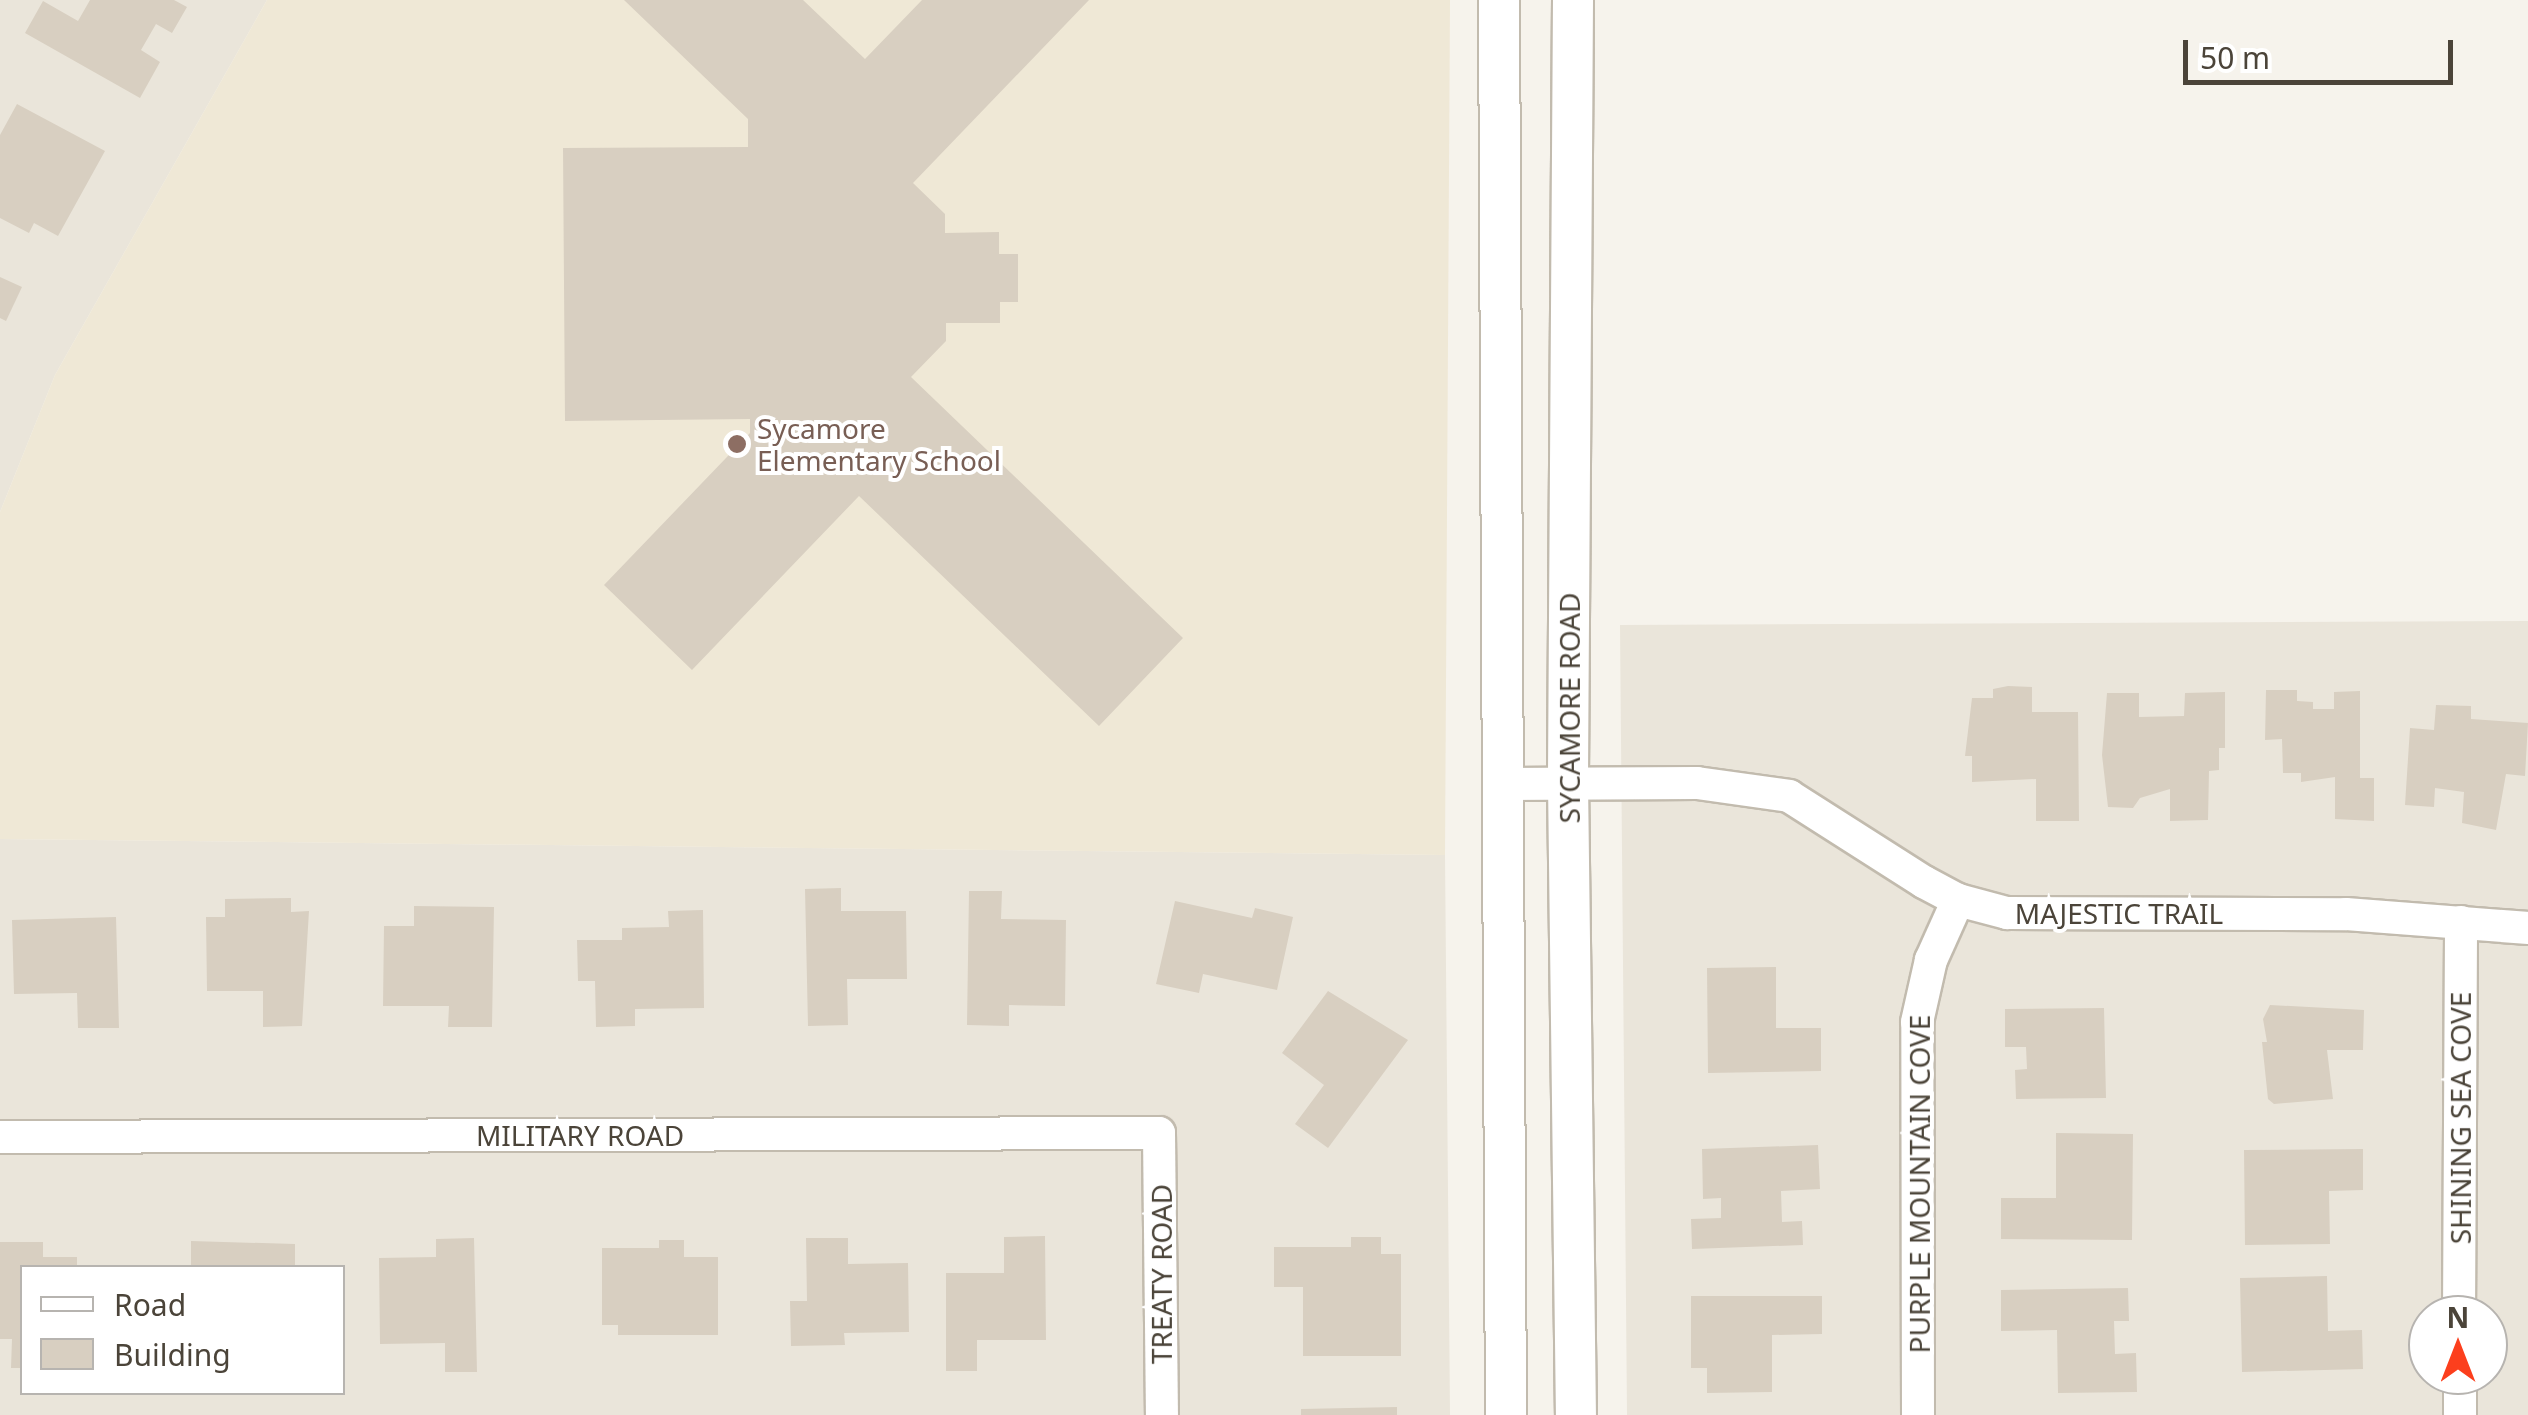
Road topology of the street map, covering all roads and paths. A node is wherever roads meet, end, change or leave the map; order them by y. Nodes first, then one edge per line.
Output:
1 (1499, 0) edge
2 (1572, 0) edge
3 (1568, 782) junction
4 (1503, 784) junction
5 (1958, 900) junction
6 (2461, 922) junction
7 (2528, 928) edge
8 (1160, 1133) joint
9 (0, 1137) edge
10 (2460, 1295) edge
11 (1162, 1415) edge
12 (1506, 1415) edge
13 (1576, 1415) edge
14 (1918, 1415) edge

1 - 4 street
2 - 3 street, SYCAMORE ROAD
3 - 4 street, MAJESTIC TRAIL
3 - 5 street, MAJESTIC TRAIL
3 - 13 street, SYCAMORE ROAD
4 - 12 street
5 - 6 street, MAJESTIC TRAIL
5 - 14 street, PURPLE MOUNTAIN COVE
6 - 7 street, MAJESTIC TRAIL
6 - 10 street, SHINING SEA COVE
8 - 9 street, MILITARY ROAD
8 - 11 street, TREATY ROAD

